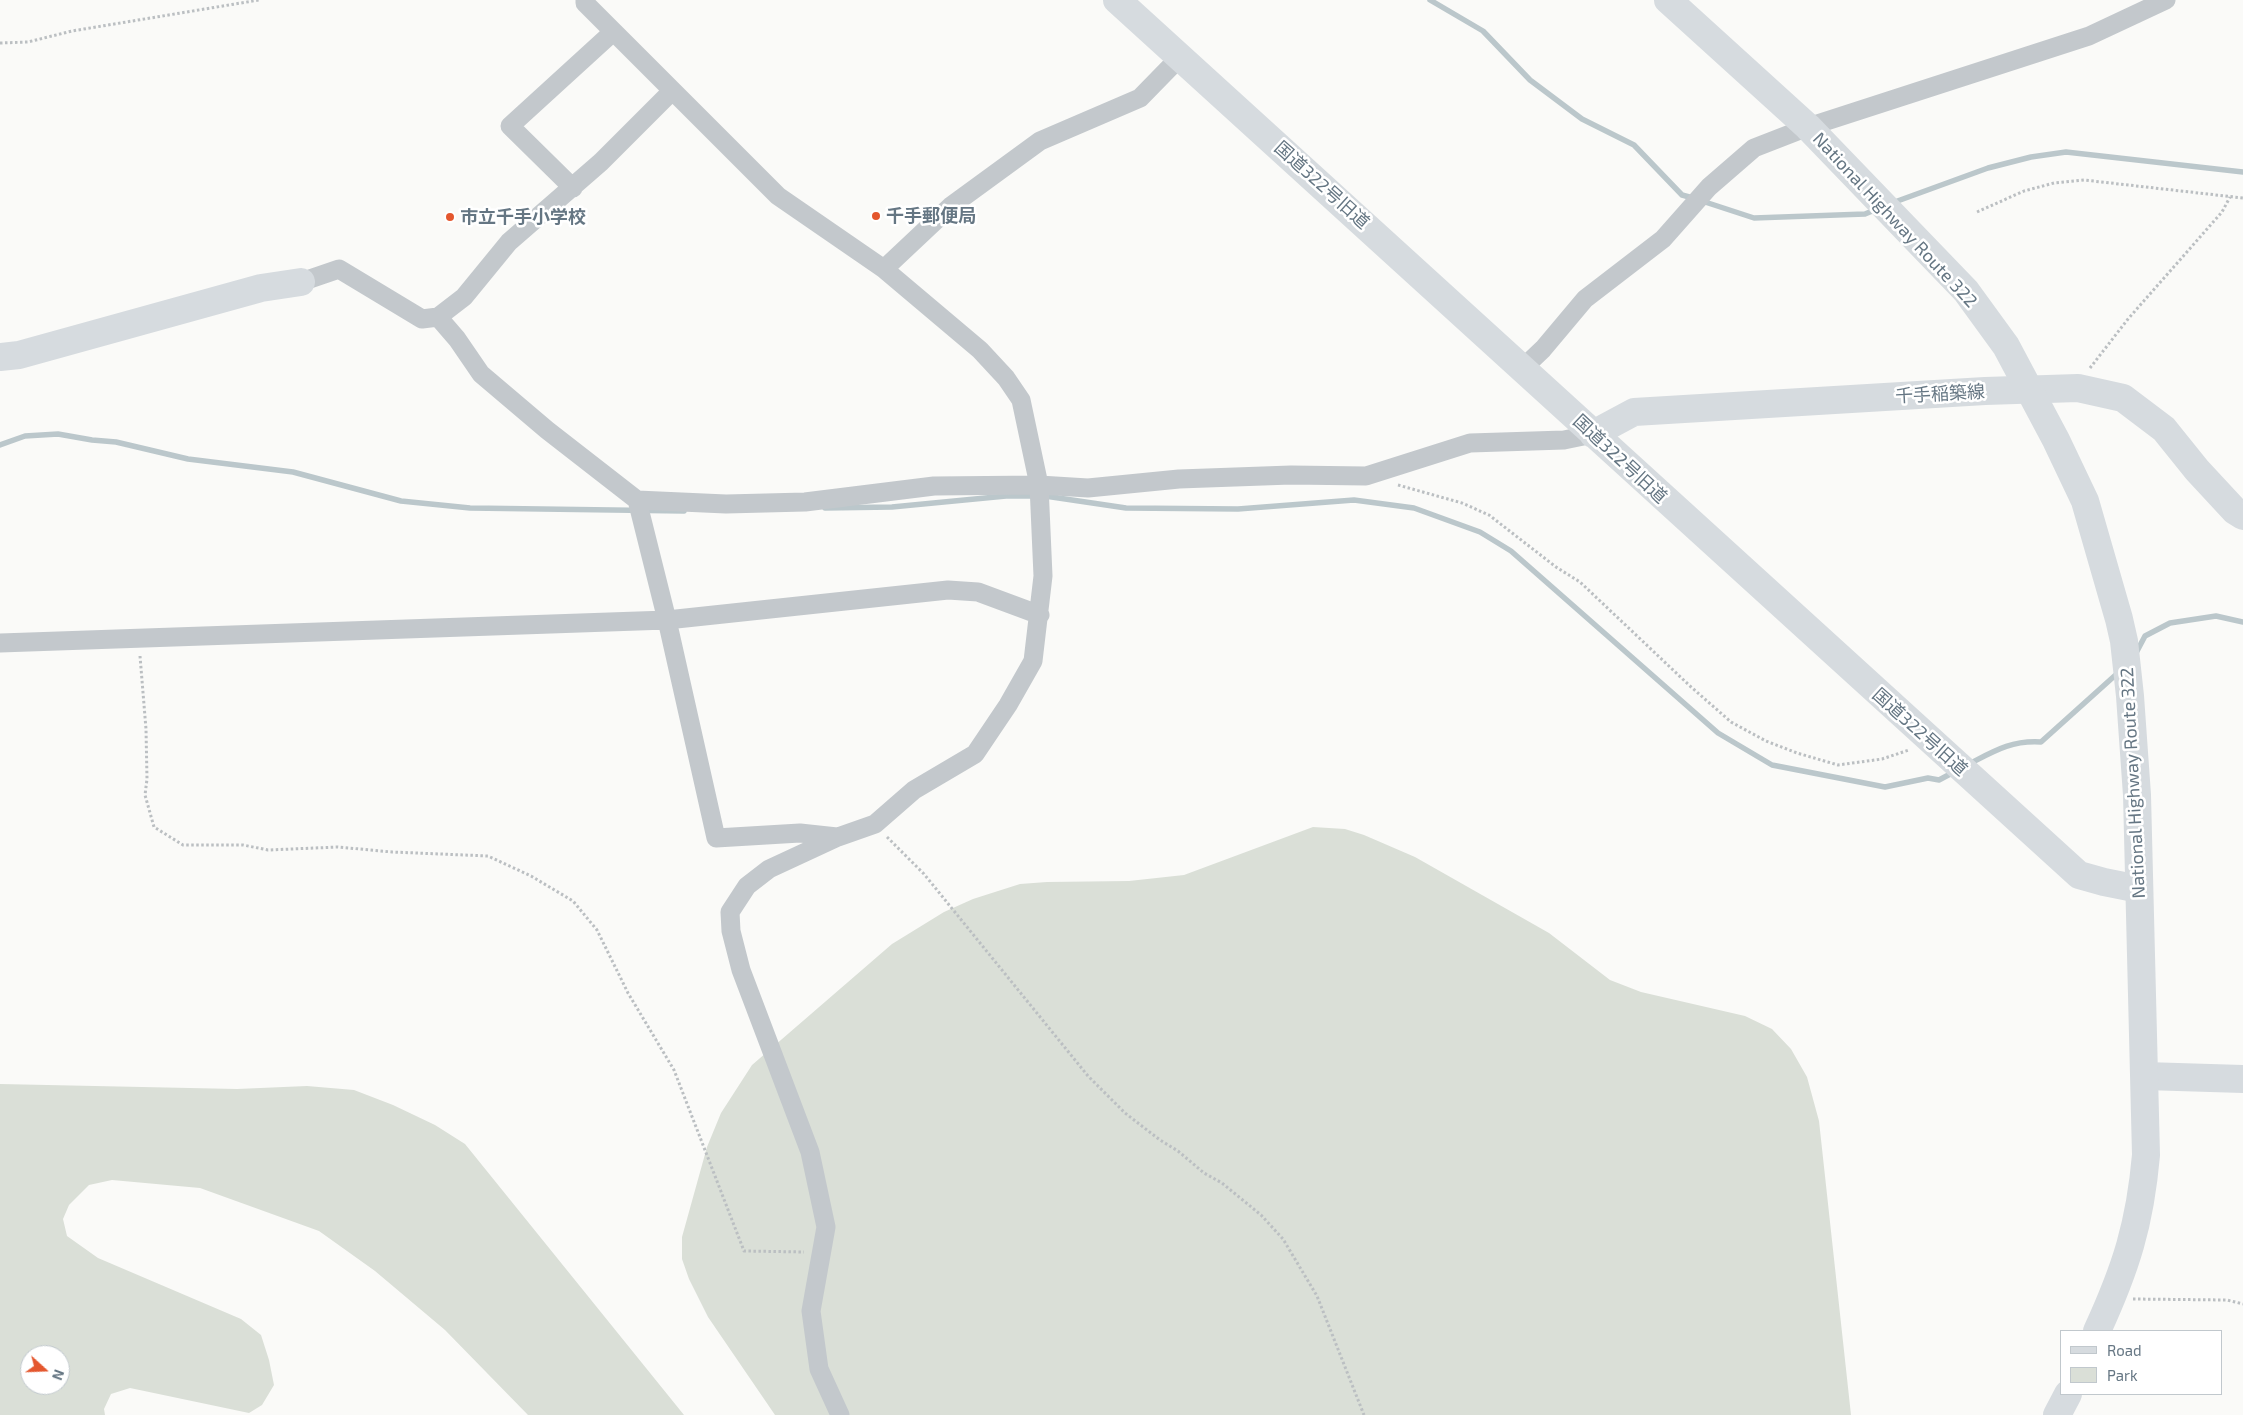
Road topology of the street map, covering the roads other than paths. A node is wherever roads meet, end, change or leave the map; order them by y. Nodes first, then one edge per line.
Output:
1 (585, 0) edge
2 (1118, 0) edge
3 (1668, 0) edge
4 (2166, 0) edge
5 (612, 32) junction
6 (1181, 56) junction
7 (672, 91) junction
8 (1808, 127) junction
9 (573, 188) junction
10 (884, 269) junction
11 (301, 282) joint
12 (438, 317) junction
13 (0, 357) edge
14 (1523, 368) junction
15 (2030, 389) junction
16 (1592, 434) junction
17 (1038, 485) junction
18 (637, 500) junction
19 (2243, 516) edge
20 (1040, 615) junction
21 (667, 620) junction
22 (0, 643) edge
23 (838, 837) junction
24 (2139, 889) junction
25 (2145, 1076) junction
26 (2243, 1079) edge
27 (2097, 1330) edge
28 (2067, 1395) edge
29 (840, 1415) edge
30 (2057, 1415) edge

1 - 5 street
2 - 6 main road, 国道322号旧道
3 - 8 main road, National Highway Route 322
4 - 8 street
5 - 7 street
5 - 9 street
6 - 10 street
6 - 14 main road, 国道322号旧道
7 - 9 street
7 - 10 street
8 - 14 street
8 - 15 main road, National Highway Route 322
9 - 12 street
10 - 17 street
11 - 12 street
11 - 13 main road
12 - 18 street
14 - 16 main road, 国道322号旧道
15 - 16 main road, 千手稲築線
15 - 19 main road, 千手稲築線
15 - 24 main road, National Highway Route 322
16 - 17 street
16 - 24 main road, 国道322号旧道
17 - 18 street
17 - 20 street
18 - 21 street
20 - 21 street
20 - 23 street
21 - 22 street
21 - 23 street
23 - 29 street
24 - 25 main road, National Highway Route 322
25 - 26 main road
25 - 27 main road, National Highway Route 322
28 - 30 main road

